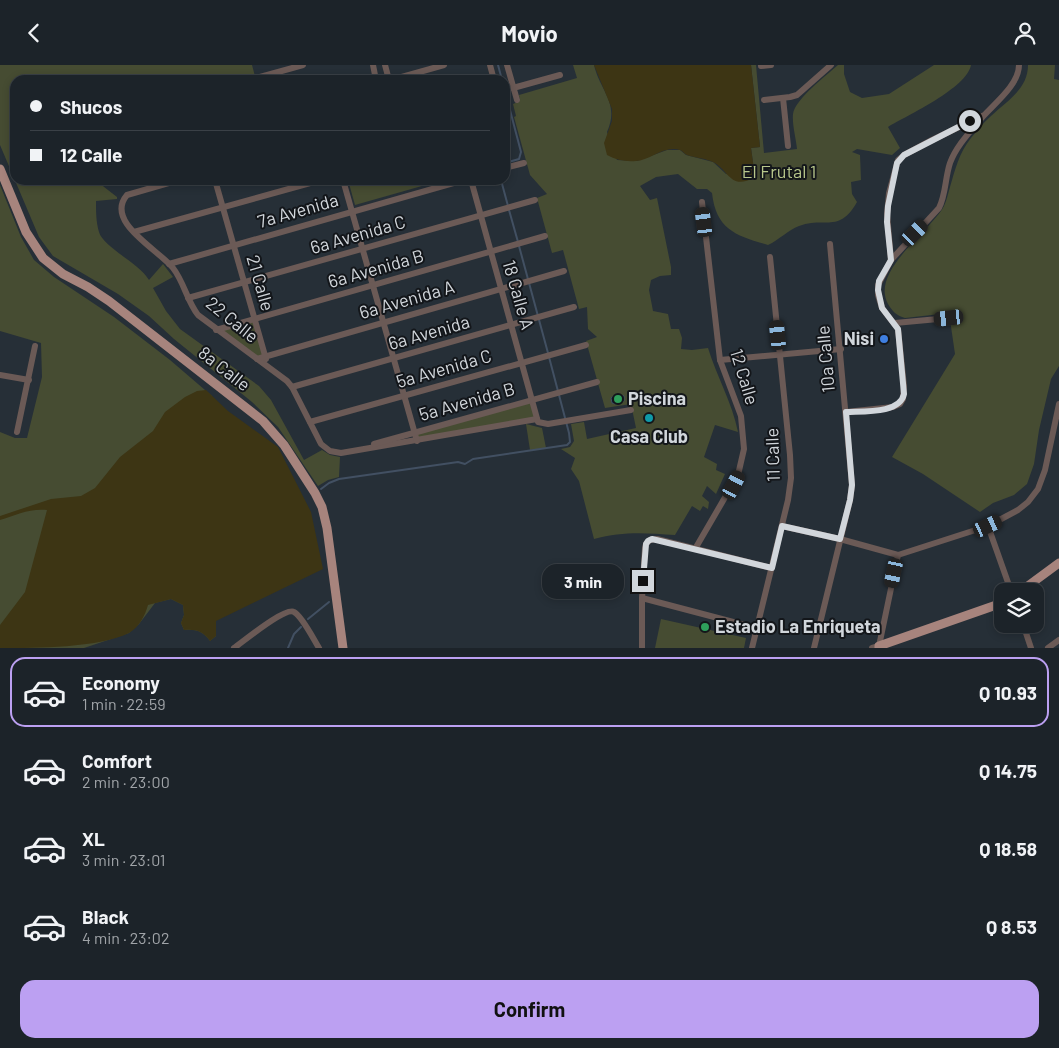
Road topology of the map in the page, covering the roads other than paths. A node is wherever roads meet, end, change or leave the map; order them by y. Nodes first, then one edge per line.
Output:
1 (303, 65) edge
2 (444, 65) edge
3 (771, 65) edge
4 (831, 65) edge
5 (1019, 65) edge
6 (761, 66) edge
7 (267, 75) edge
8 (408, 75) edge
9 (560, 75) dead end
10 (510, 76) edge
11 (513, 88) junction
12 (783, 99) junction
13 (517, 100) dead end
14 (764, 100) dead end
15 (983, 115) junction
16 (955, 128) junction
17 (960, 144) junction
18 (788, 146) dead end
19 (524, 163) dead end
20 (510, 167) edge
21 (0, 169) edge
22 (161, 185) edge
23 (216, 185) edge
24 (304, 185) edge
25 (344, 185) edge
26 (446, 185) edge
27 (472, 185) edge
28 (535, 200) dead end
29 (702, 202) dead end
30 (223, 208) junction
31 (352, 211) junction
32 (481, 215) junction
33 (134, 232) junction
34 (545, 236) dead end
35 (830, 244) dead end
36 (233, 246) junction
37 (362, 249) junction
38 (491, 252) junction
39 (770, 257) dead end
40 (891, 260) junction
41 (169, 264) junction
42 (564, 271) dead end
43 (244, 282) junction
44 (373, 285) junction
45 (501, 289) junction
46 (188, 298) junction
47 (574, 307) dead end
48 (949, 318) dead end
49 (255, 320) junction
50 (384, 323) junction
51 (895, 323) junction
52 (511, 325) junction
53 (216, 330) junction
54 (586, 345) dead end
55 (35, 346) dead end
56 (841, 349) junction
57 (780, 355) junction
58 (266, 356) junction
59 (257, 359) junction
60 (394, 359) junction
61 (720, 361) junction
62 (521, 362) junction
63 (268, 365) junction
64 (0, 375) edge
65 (29, 380) junction
66 (596, 382) dead end
67 (292, 387) junction
68 (404, 395) junction
69 (532, 399) junction
70 (1059, 404) edge
71 (630, 410) dead end
72 (846, 412) junction
73 (536, 419) junction
74 (310, 422) junction
75 (17, 432) dead end
76 (415, 433) junction
77 (417, 441) junction
78 (346, 452) junction
79 (782, 526) junction
80 (988, 526) junction
81 (840, 539) junction
82 (695, 549) junction
83 (898, 555) junction
84 (1059, 563) edge
85 (772, 568) junction
86 (1008, 583) edge
87 (1032, 583) edge
88 (642, 598) junction
89 (994, 606) edge
90 (756, 628) junction
91 (1026, 633) edge
92 (1059, 640) edge
93 (876, 647) edge
94 (234, 648) edge
95 (318, 648) edge
96 (343, 648) edge
97 (642, 648) edge
98 (752, 648) edge
99 (814, 648) edge
100 (1031, 648) edge
101 (1048, 648) edge

1 - 7 street
2 - 8 street
3 - 6 street
4 - 12 street
5 - 15 street
9 - 11 street
10 - 11 street
11 - 13 street
12 - 14 street
12 - 18 street
15 - 16 street
15 - 17 street
16 - 17 street
16 - 40 street
17 - 40 street
19 - 20 street
21 - 96 main road, 8a Calle
22 - 33 street, 22 Calle
23 - 30 street, 21 Calle
24 - 30 street
25 - 31 street
26 - 31 street, 7a Avenida
27 - 32 street, 18 Calle A
28 - 32 street, 6a Avenida C
29 - 61 street, 12 Calle
30 - 33 street
30 - 36 street, 21 Calle
31 - 36 street, 7a Avenida
31 - 37 street
32 - 37 street, 6a Avenida C
32 - 38 street, 18 Calle A
33 - 41 street, 22 Calle
34 - 38 street, 6a Avenida B
35 - 56 street, 10a Calle
36 - 41 street, 7a Avenida
36 - 43 street, 21 Calle
37 - 43 street, 6a Avenida C
37 - 44 street
38 - 44 street, 6a Avenida B
38 - 45 street, 18 Calle A
39 - 57 street, 11 Calle
40 - 51 street
41 - 46 street, 22 Calle
42 - 45 street, 6a Avenida A
43 - 46 street, 6a Avenida C
43 - 49 street, 21 Calle
44 - 49 street, 6a Avenida B
44 - 50 street
45 - 50 street, 6a Avenida A
45 - 52 street, 18 Calle A
46 - 53 street, 22 Calle
47 - 52 street, 6a Avenida
48 - 51 street
49 - 53 street, 6a Avenida B
49 - 58 street, 21 Calle
50 - 58 street, 6a Avenida A
50 - 60 street
51 - 72 street
52 - 60 street, 6a Avenida
52 - 62 street, 18 Calle A
53 - 59 street, 22 Calle
54 - 62 street, 5a Avenida C
55 - 65 street
56 - 57 street
56 - 72 street, 10a Calle
57 - 61 street
57 - 79 street, 11 Calle
58 - 59 street, 6a Avenida A
58 - 63 street, 21 Calle
59 - 63 street, 22 Calle
60 - 67 street, 6a Avenida
60 - 68 street
61 - 82 street, 12 Calle
62 - 68 street, 5a Avenida C
62 - 69 street, 18 Calle A
63 - 67 street, 22 Calle
64 - 65 street
65 - 75 street
66 - 69 street, 5a Avenida B
67 - 74 street, 22 Calle
68 - 74 street, 5a Avenida C
68 - 76 street
69 - 73 street, 18 Calle A
69 - 76 street, 5a Avenida B
70 - 80 street
71 - 73 street
72 - 81 street, 10a Calle
73 - 77 street
74 - 78 street, 22 Calle
76 - 77 street
76 - 78 street, 5a Avenida B
77 - 78 street
79 - 81 street
79 - 85 street, 11 Calle
80 - 83 street
80 - 86 street
81 - 83 street
81 - 99 street, 10a Calle
82 - 85 street
82 - 88 street
83 - 93 street
84 - 87 main road
85 - 90 street, 11 Calle
88 - 90 street
88 - 97 street
89 - 93 main road
90 - 98 street, 11 Calle
91 - 100 street
92 - 101 street
94 - 95 street

